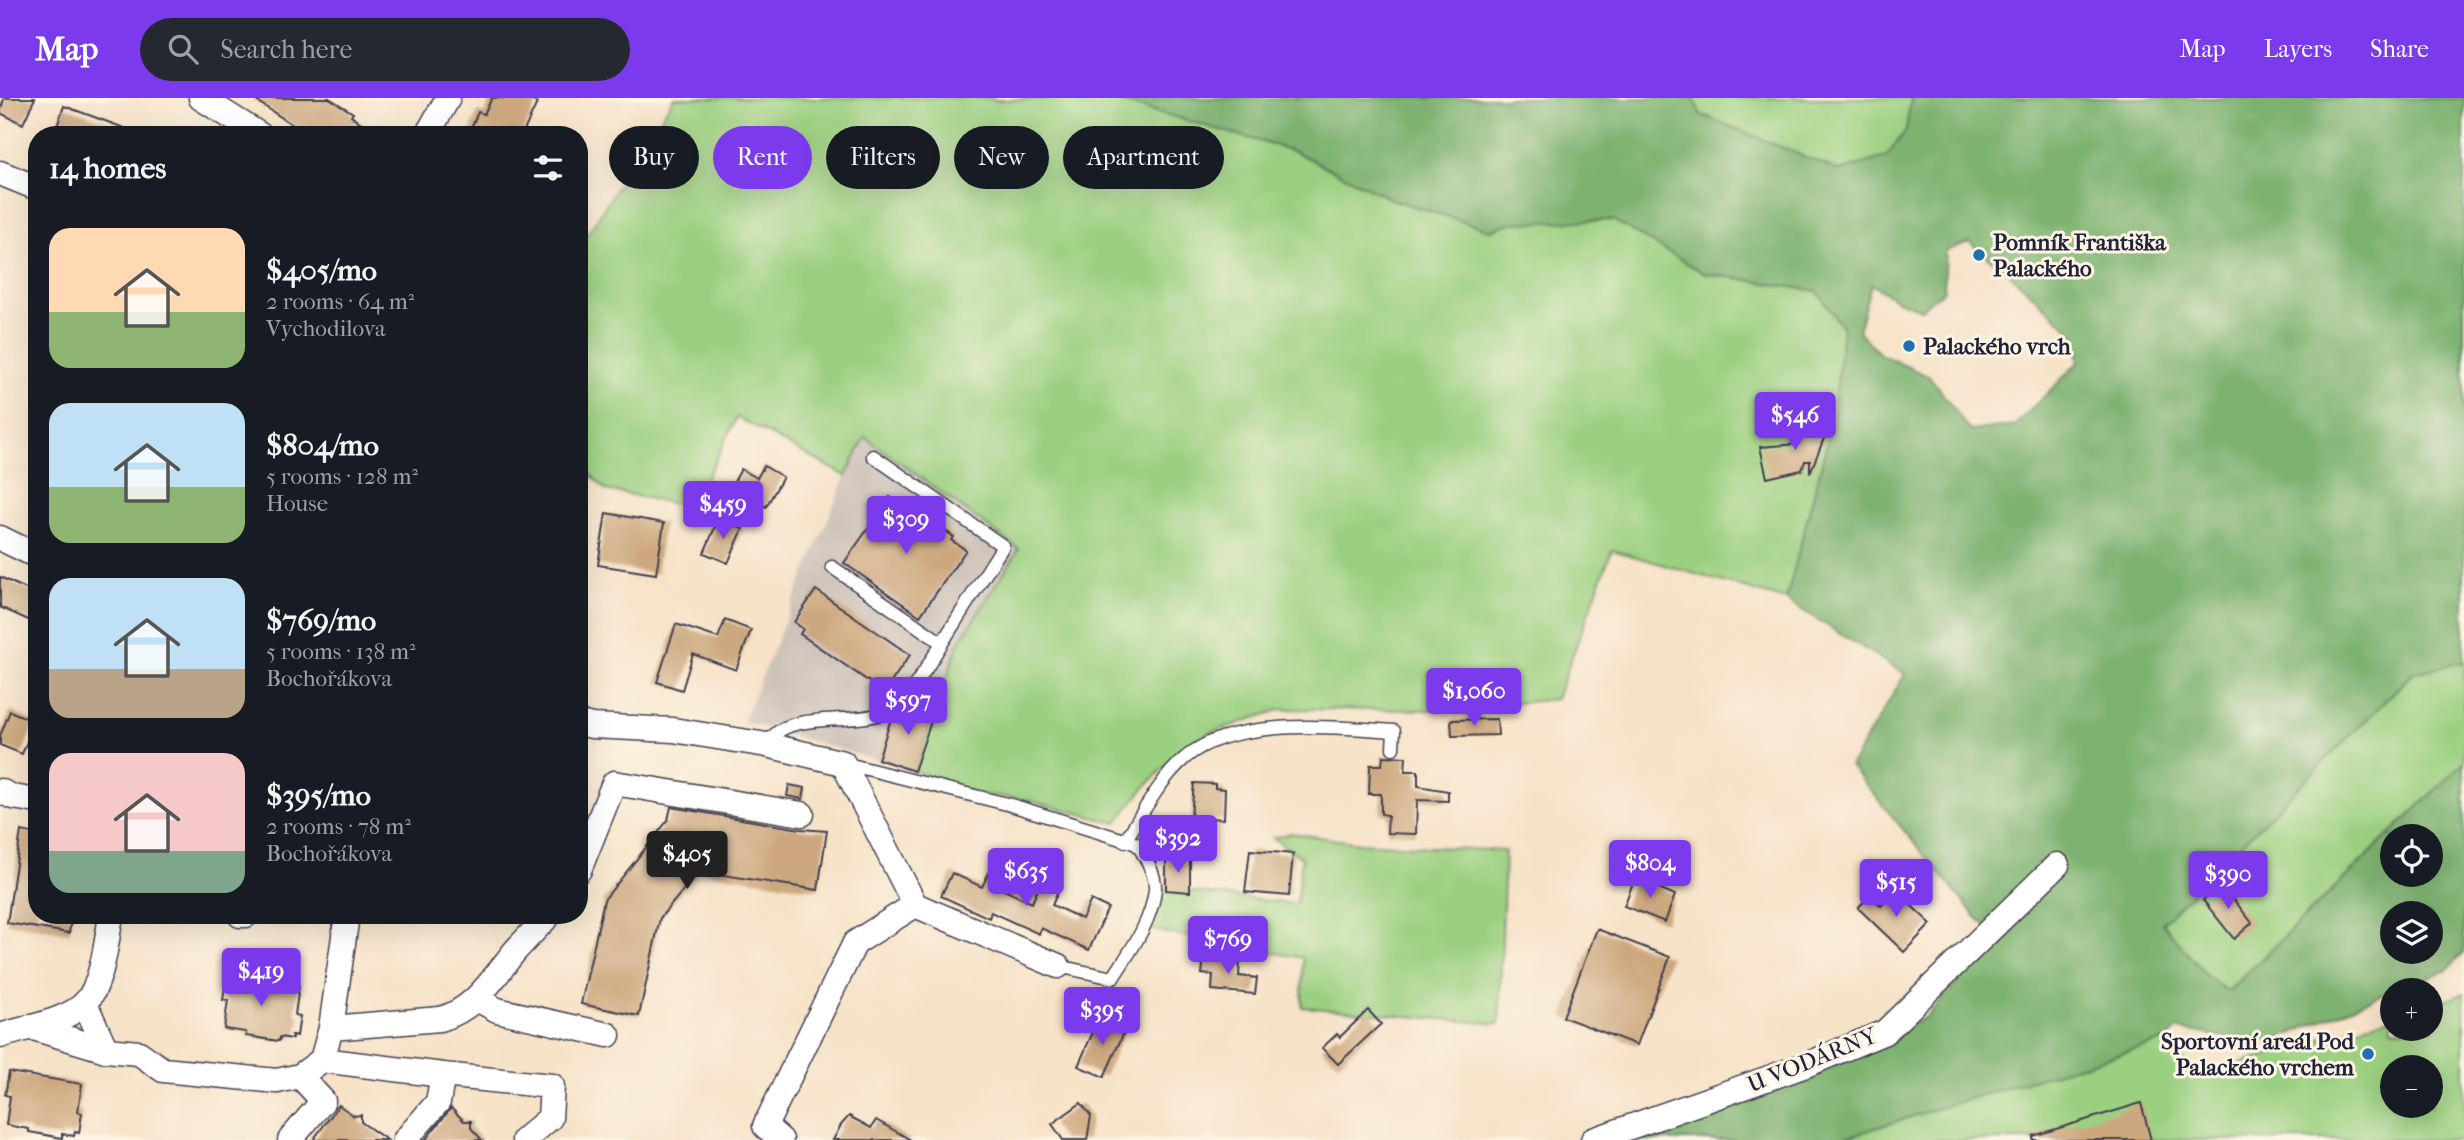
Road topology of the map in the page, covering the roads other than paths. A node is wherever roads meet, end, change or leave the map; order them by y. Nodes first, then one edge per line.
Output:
1 (201, 98) edge
2 (449, 98) edge
3 (246, 126) edge
4 (432, 126) edge
5 (0, 173) edge
6 (28, 184) edge
7 (873, 456) dead end
8 (0, 538) edge
9 (28, 552) edge
10 (832, 567) dead end
11 (942, 643) junction
12 (588, 725) edge
13 (767, 745) junction
14 (1393, 748) dead end
15 (843, 763) junction
16 (0, 791) edge
17 (28, 800) edge
18 (802, 814) dead end
19 (1125, 841) junction
20 (588, 848) edge
21 (2057, 865) dead end
22 (915, 905) junction
23 (110, 924) edge
24 (346, 924) edge
25 (541, 924) edge
26 (1058, 966) joint
27 (477, 999) junction
28 (85, 1003) junction
29 (30, 1027) junction
30 (331, 1028) junction
31 (608, 1035) dead end
32 (0, 1036) edge
33 (106, 1050) junction
34 (322, 1060) junction
35 (443, 1075) junction
36 (300, 1076) junction
37 (290, 1140) edge
38 (405, 1140) edge
39 (524, 1140) edge
40 (781, 1140) edge
41 (1593, 1140) edge

1 - 3 street
2 - 4 street
5 - 6 street
7 - 11 lane
8 - 9 street
10 - 11 lane
11 - 13 lane
12 - 13 street
13 - 15 street
14 - 19 lane
15 - 19 lane
15 - 22 street
16 - 17 street
18 - 20 street
19 - 26 lane
21 - 41 street, U VODÁRNY
22 - 26 street
22 - 40 street
23 - 28 street
24 - 30 street
25 - 27 street
27 - 30 street
27 - 31 street
28 - 29 street
28 - 33 street
29 - 32 street
29 - 33 street
30 - 34 street
33 - 36 street
34 - 35 street
34 - 36 street
35 - 38 street
35 - 39 street
36 - 37 street

